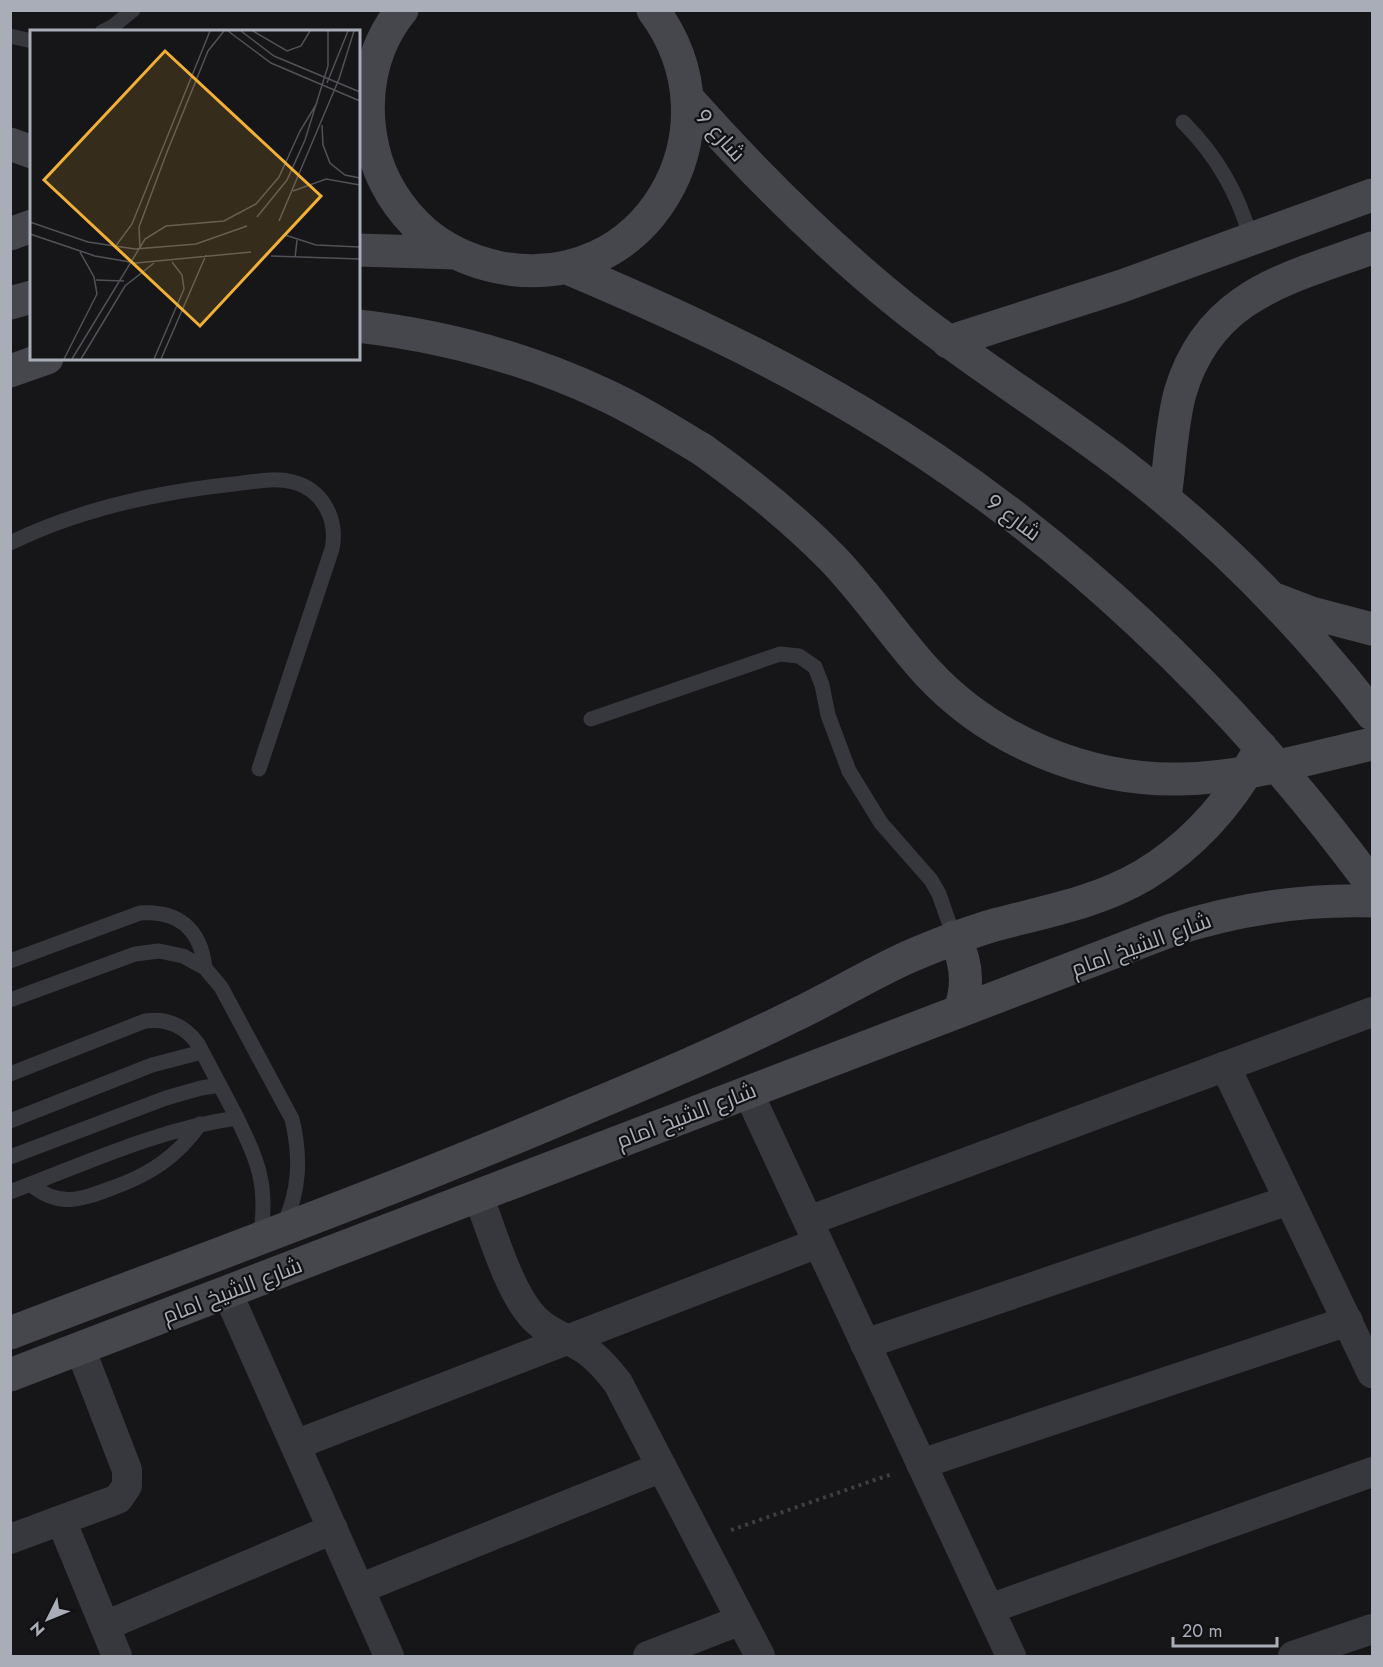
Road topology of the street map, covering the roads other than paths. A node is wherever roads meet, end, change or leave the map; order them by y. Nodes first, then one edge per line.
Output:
1 (133, 10) edge
2 (402, 10) edge
3 (653, 10) edge
4 (106, 30) edge
5 (10, 36) edge
6 (30, 41) edge
7 (689, 100) junction
8 (363, 108) edge
9 (1183, 122) dead end
10 (10, 144) edge
11 (30, 151) edge
12 (1372, 195) edge
13 (30, 227) edge
14 (10, 234) edge
15 (1251, 239) junction
16 (1372, 248) edge
17 (360, 250) edge
18 (457, 254) junction
19 (565, 267) junction
20 (30, 298) edge
21 (10, 303) edge
22 (360, 326) edge
23 (948, 342) junction
24 (41, 360) edge
25 (10, 371) edge
26 (1165, 498) junction
27 (10, 543) edge
28 (1272, 598) junction
29 (1372, 629) edge
30 (1372, 714) edge
31 (591, 719) dead end
32 (1372, 744) edge
33 (1261, 747) junction
34 (259, 769) dead end
35 (1372, 885) edge
36 (1372, 901) edge
37 (954, 938) junction
38 (10, 961) edge
39 (205, 968) junction
40 (10, 1000) edge
41 (960, 1010) junction
42 (1372, 1012) edge
43 (202, 1052) junction
44 (1225, 1066) junction
45 (10, 1074) edge
46 (220, 1085) junction
47 (748, 1092) junction
48 (237, 1118) junction
49 (10, 1120) edge
50 (200, 1124) junction
51 (10, 1157) edge
52 (30, 1184) junction
53 (10, 1192) edge
54 (478, 1195) junction
55 (1289, 1200) junction
56 (813, 1232) junction
57 (270, 1235) junction
58 (227, 1292) junction
59 (1347, 1321) junction
60 (10, 1333) edge
61 (568, 1340) junction
62 (865, 1344) junction
63 (80, 1348) junction
64 (1372, 1373) edge
65 (10, 1376) edge
66 (295, 1445) junction
67 (921, 1464) junction
68 (662, 1467) junction
69 (1372, 1472) edge
70 (61, 1520) junction
71 (333, 1529) junction
72 (10, 1539) edge
73 (359, 1589) junction
74 (989, 1609) junction
75 (741, 1620) junction
76 (105, 1626) junction
77 (1372, 1629) edge
78 (117, 1656) edge
79 (389, 1656) edge
80 (648, 1656) edge
81 (759, 1656) edge
82 (1011, 1656) edge
83 (1293, 1656) edge

1 - 4 lane
2 - 8 main road
3 - 7 main road
5 - 6 lane
7 - 19 main road
7 - 23 main road, شارع 9
8 - 18 main road
9 - 15 lane
10 - 11 main road
12 - 15 main road
13 - 14 main road
15 - 23 main road
16 - 26 main road
17 - 18 main road
18 - 19 main road
19 - 33 main road, شارع 9
20 - 21 main road
22 - 32 main road, bridge
23 - 26 main road, شارع 9
24 - 25 main road
26 - 28 main road, شارع 9
27 - 34 lane
28 - 29 main road
28 - 30 main road, شارع 9
31 - 37 lane
33 - 35 main road, شارع 9
33 - 37 main road, شارع الشيخ امام
36 - 41 main road, شارع الشيخ امام
37 - 41 main road
37 - 57 main road, شارع الشيخ امام
38 - 39 lane
39 - 40 lane
39 - 57 lane
41 - 47 main road, شارع الشيخ امام
42 - 44 street
43 - 45 lane
43 - 46 lane
43 - 49 lane
44 - 55 street
44 - 56 street
46 - 48 lane
46 - 51 lane
47 - 54 main road, شارع الشيخ امام
47 - 56 street
48 - 50 lane
48 - 57 lane
50 - 52 lane
50 - 52 lane
52 - 53 lane
54 - 58 main road, شارع الشيخ امام
54 - 61 street
55 - 59 street
55 - 62 street
56 - 61 street
56 - 62 street
57 - 60 main road, شارع الشيخ امام
58 - 63 main road, شارع الشيخ امام
58 - 66 street
59 - 64 street
59 - 67 street
61 - 66 street
61 - 68 street
62 - 67 street
63 - 65 main road, شارع الشيخ امام
63 - 70 street
66 - 71 street
67 - 74 street
68 - 73 street
68 - 75 street
69 - 74 street
70 - 72 street
70 - 76 street
71 - 73 street
71 - 76 street
73 - 79 street
74 - 82 street
75 - 80 street
75 - 81 street
76 - 78 street
77 - 83 street

